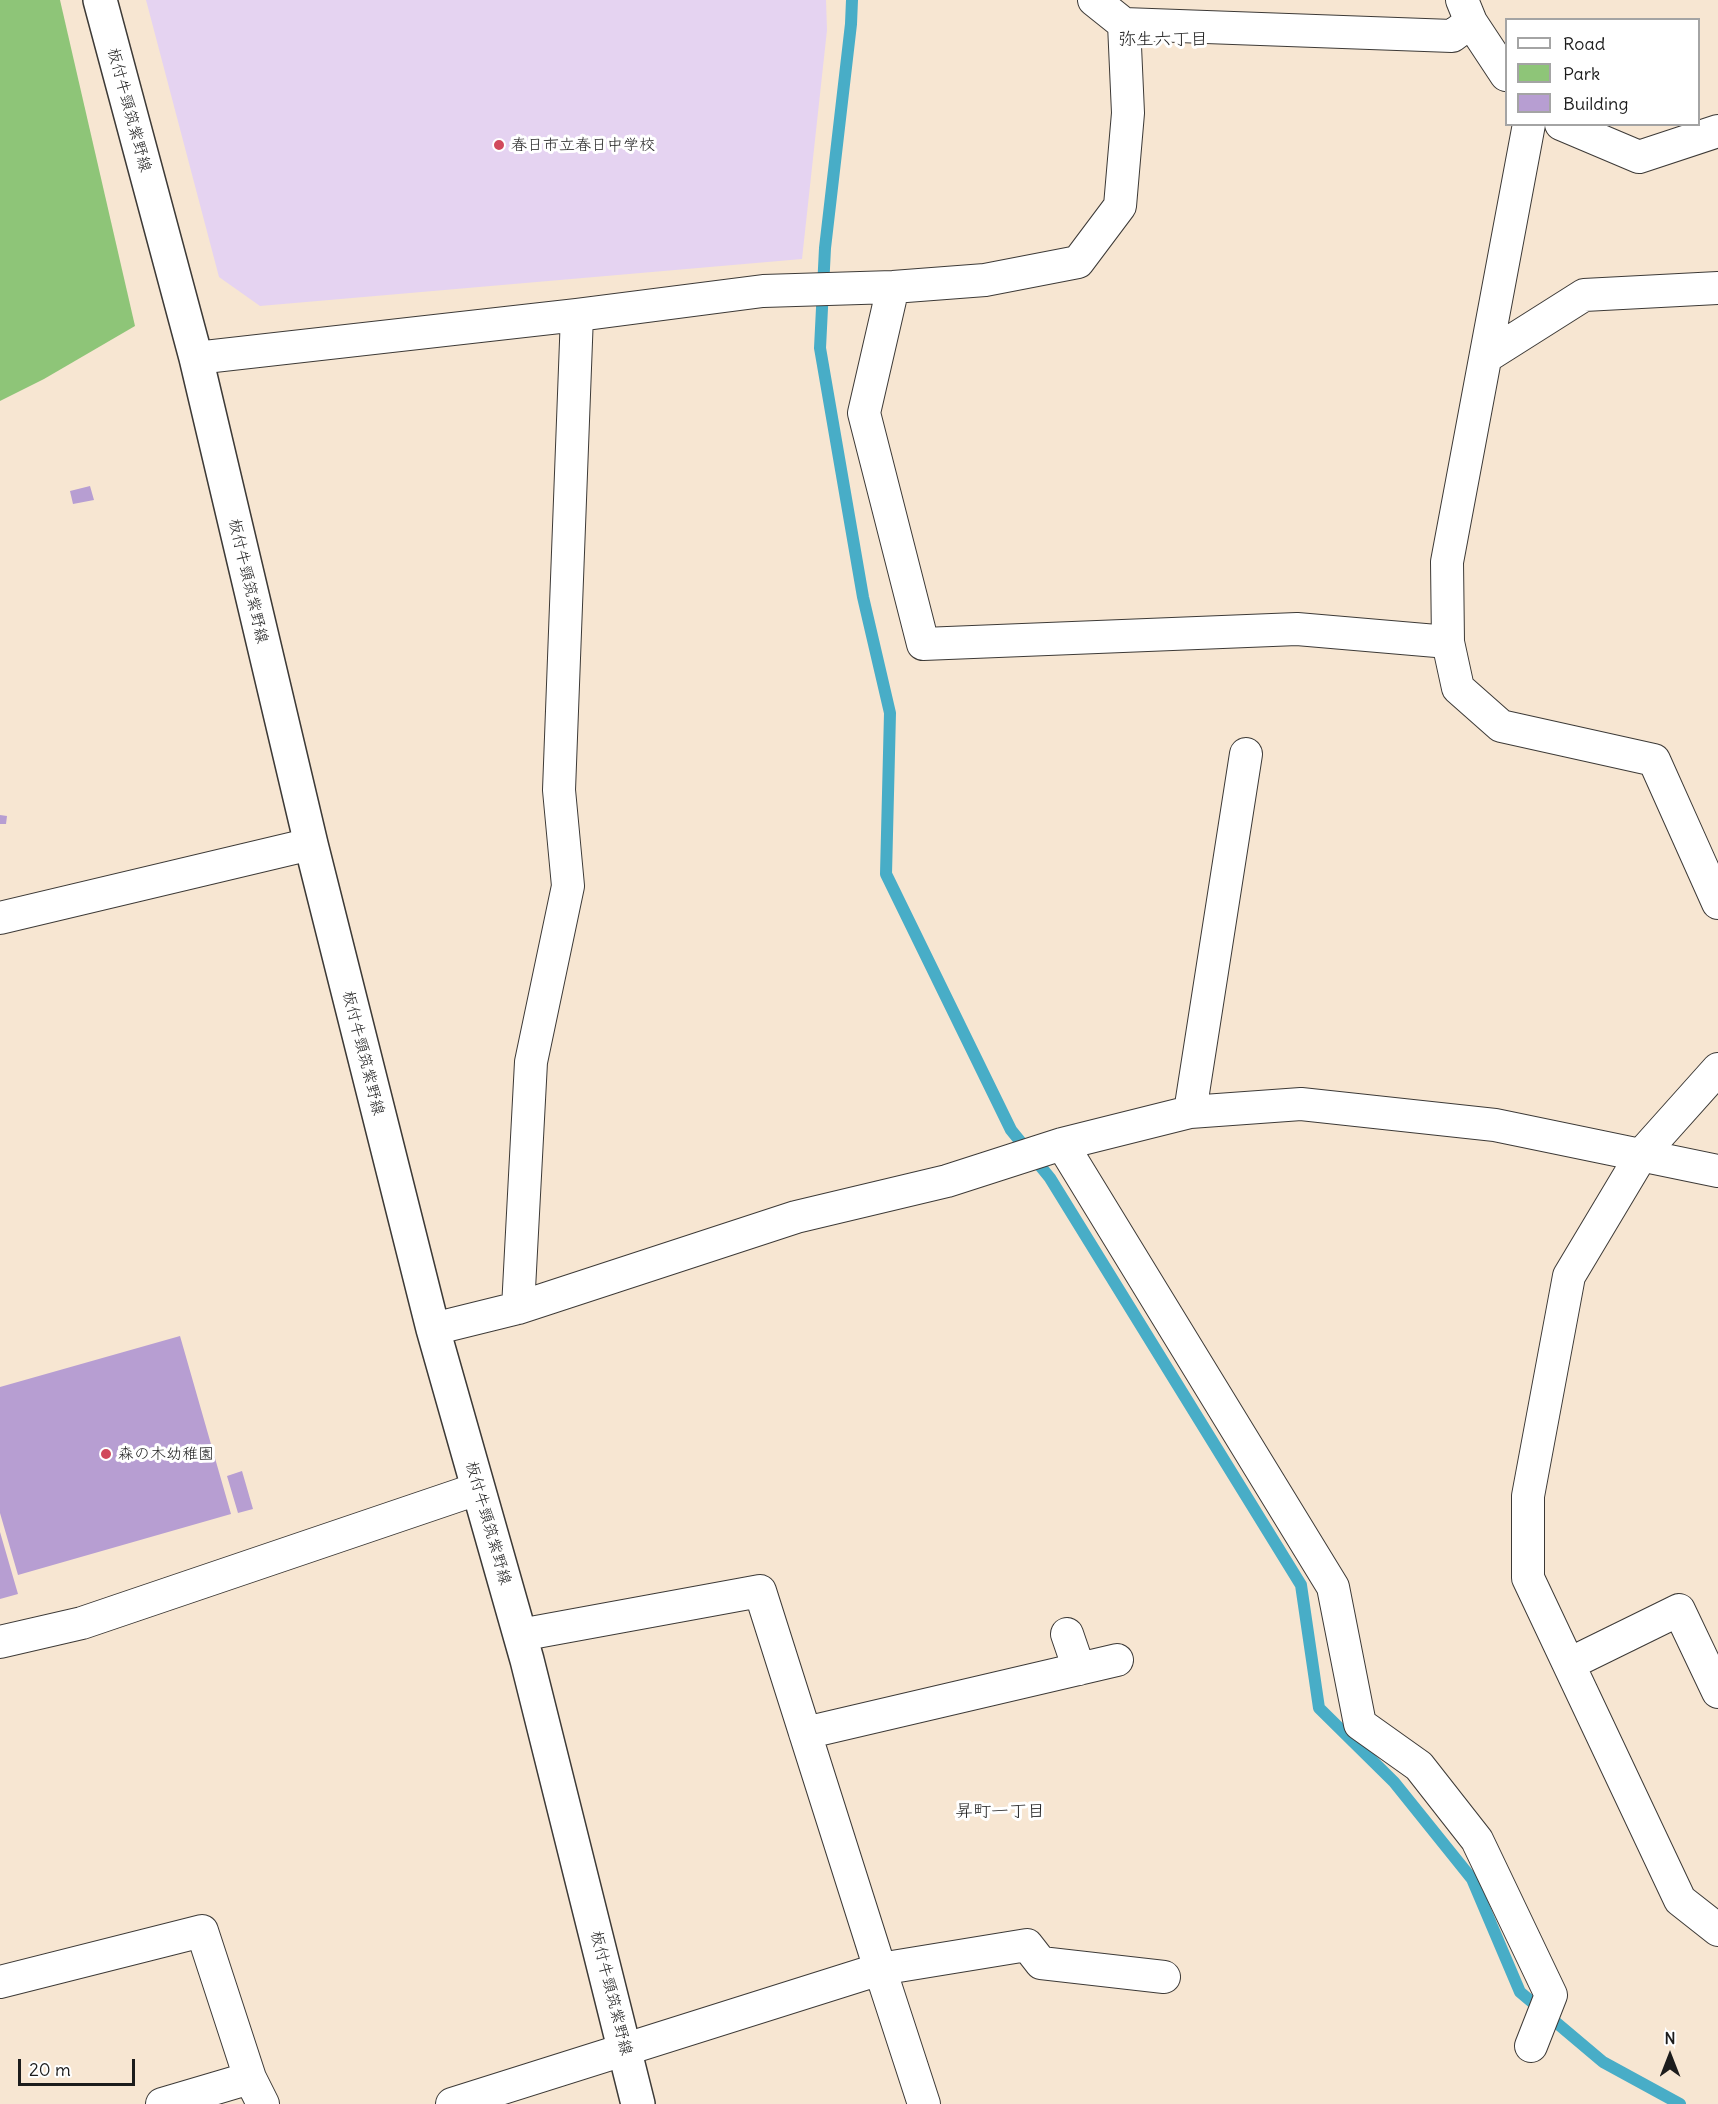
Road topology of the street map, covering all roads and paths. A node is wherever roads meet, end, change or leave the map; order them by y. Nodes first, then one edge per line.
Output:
1 (100, 0) edge
2 (1094, 0) edge
3 (1466, 11) edge
4 (1124, 24) junction
5 (1505, 73) edge
6 (1529, 126) edge
7 (1566, 126) edge
8 (1718, 131) edge
9 (882, 287) junction
10 (1718, 288) edge
11 (577, 315) junction
12 (1486, 357) junction
13 (196, 358) junction
14 (1448, 642) junction
15 (1246, 754) dead end
16 (311, 844) junction
17 (1718, 903) edge
18 (0, 918) edge
19 (1718, 1069) edge
20 (1190, 1112) junction
21 (1062, 1144) junction
22 (1642, 1154) junction
23 (1718, 1171) edge
24 (518, 1308) junction
25 (433, 1329) junction
26 (477, 1489) junction
27 (1067, 1634) dead end
28 (520, 1635) junction
29 (0, 1642) edge
30 (1117, 1660) dead end
31 (1569, 1664) junction
32 (1079, 1669) junction
33 (1718, 1692) edge
34 (805, 1733) junction
35 (1718, 1930) edge
36 (880, 1969) junction
37 (1164, 1977) dead end
38 (0, 1982) edge
39 (1531, 2046) dead end
40 (625, 2050) junction
41 (256, 2091) edge
42 (162, 2104) edge
43 (452, 2104) edge
44 (638, 2104) edge
45 (924, 2104) edge

1 - 13 main road, 板付牛頸筑紫野線
2 - 4 street
3 - 4 street
3 - 5 street
4 - 9 street
6 - 12 street
7 - 8 street
9 - 11 street
9 - 14 street
10 - 12 street
11 - 13 street
11 - 24 street
12 - 14 street
13 - 16 main road, 板付牛頸筑紫野線
14 - 17 street
15 - 20 street
16 - 18 street
16 - 25 main road, 板付牛頸筑紫野線
19 - 22 street
20 - 21 street
20 - 22 street
21 - 24 street
21 - 39 street
22 - 23 street
22 - 31 street
24 - 25 street
25 - 26 main road, 板付牛頸筑紫野線
26 - 28 main road, 板付牛頸筑紫野線
26 - 29 street
27 - 32 street
28 - 34 street
28 - 40 main road, 板付牛頸筑紫野線
30 - 32 street
31 - 33 street
31 - 35 street
32 - 34 street
34 - 36 street
36 - 37 street
36 - 40 street
36 - 45 street
38 - 41 street
40 - 43 street
40 - 44 main road, 板付牛頸筑紫野線
41 - 42 street

